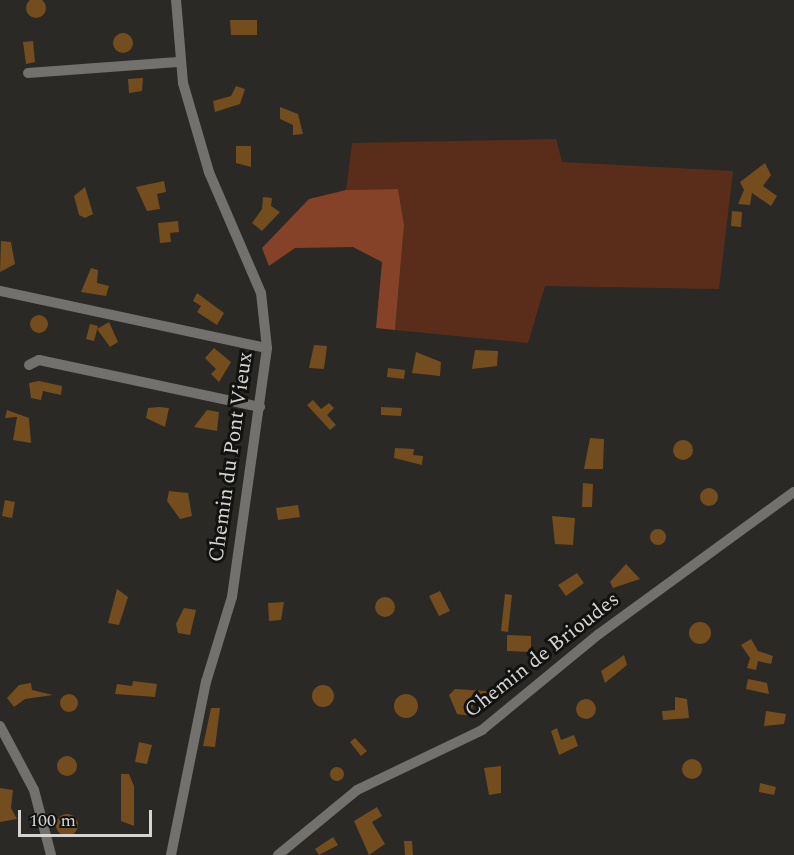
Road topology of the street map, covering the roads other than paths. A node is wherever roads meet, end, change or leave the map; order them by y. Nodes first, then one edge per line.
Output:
1 (176, 0) edge
2 (178, 62) junction
3 (28, 73) dead end
4 (0, 291) edge
5 (267, 348) junction
6 (29, 365) dead end
7 (260, 407) junction
8 (794, 492) edge
9 (0, 726) edge
10 (51, 855) edge
11 (171, 855) edge
12 (278, 855) edge

1 - 2 street, Chemin du Pont Vieux
2 - 3 street
2 - 5 street, Chemin du Pont Vieux
4 - 5 street
5 - 7 street, Chemin du Pont Vieux
6 - 7 street
7 - 11 street, Chemin du Pont Vieux
8 - 12 street, Chemin de Brioudes
9 - 10 street

